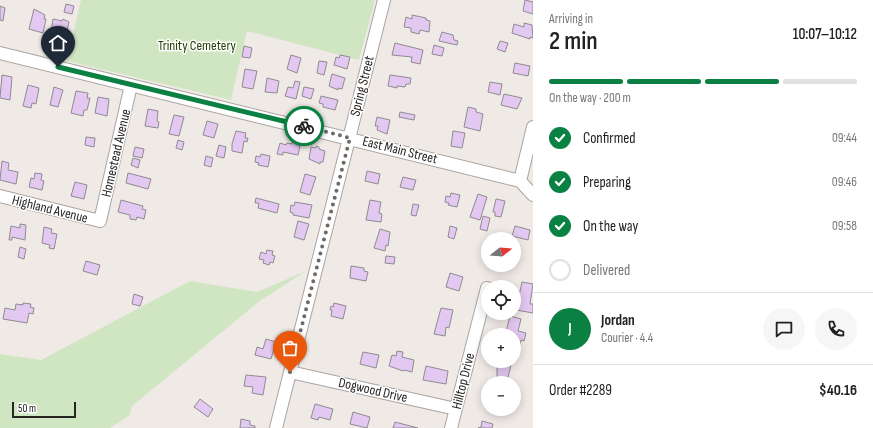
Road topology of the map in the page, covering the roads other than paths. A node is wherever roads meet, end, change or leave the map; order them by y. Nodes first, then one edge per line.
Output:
1 (384, 0) edge
2 (0, 53) edge
3 (131, 85) junction
4 (533, 127) edge
5 (350, 138) junction
6 (520, 181) junction
7 (533, 195) edge
8 (0, 196) edge
9 (100, 221) joint
10 (481, 311) edge
11 (290, 372) junction
12 (456, 409) junction
13 (276, 428) edge
14 (451, 428) edge

1 - 5 street, Spring Street
2 - 3 street, East Main Street
3 - 5 street, East Main Street
3 - 9 street, Homestead Avenue
4 - 6 street
5 - 6 street, East Main Street
5 - 11 street, Spring Street
6 - 7 street
8 - 9 street, Highland Avenue
10 - 12 street, Hilltop Drive
11 - 12 street, Dogwood Drive
11 - 13 street, Spring Street
12 - 14 street, Hilltop Drive

